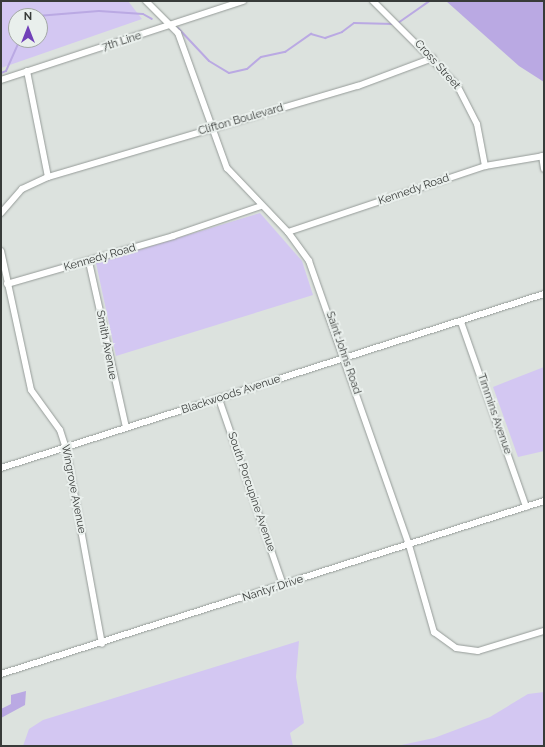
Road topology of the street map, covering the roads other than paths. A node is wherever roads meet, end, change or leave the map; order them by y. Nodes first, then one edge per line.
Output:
1 (146, 1) edge
2 (243, 1) edge
3 (373, 1) edge
4 (170, 25) junction
5 (433, 58) junction
6 (27, 72) junction
7 (1, 80) edge
8 (210, 129) junction
9 (543, 156) edge
10 (485, 166) junction
11 (544, 169) edge
12 (48, 177) junction
13 (260, 206) junction
14 (1, 213) edge
15 (288, 232) junction
16 (1, 251) edge
17 (89, 262) junction
18 (7, 284) junction
19 (544, 294) edge
20 (461, 322) junction
21 (345, 358) junction
22 (219, 399) junction
23 (126, 428) junction
24 (66, 448) junction
25 (1, 468) edge
26 (544, 501) edge
27 (526, 507) junction
28 (409, 545) junction
29 (283, 585) junction
30 (544, 631) edge
31 (102, 644) junction
32 (1, 674) edge

1 - 4 street, Saint Johns Road
2 - 4 street, 7th Line
3 - 5 street, Cross Street
4 - 6 street, 7th Line
4 - 8 street, Saint Johns Road
5 - 8 street, Clifton Boulevard
5 - 10 street, Cross Street
6 - 7 street, 7th Line
6 - 12 street
8 - 12 street, Clifton Boulevard
8 - 13 street, Saint Johns Road
9 - 10 street, Kennedy Road
9 - 11 street
10 - 15 street, Kennedy Road
12 - 14 street
13 - 15 street, Saint Johns Road
13 - 17 street, Kennedy Road
15 - 21 street, Saint Johns Road
16 - 18 street, Wingrove Avenue
17 - 18 street, Kennedy Road
17 - 23 street, Smith Avenue
18 - 24 street, Wingrove Avenue
19 - 20 street, Blackwoods Avenue
20 - 21 street, Blackwoods Avenue
20 - 27 street, Timmins Avenue
21 - 22 street, Blackwoods Avenue
21 - 28 street, Saint Johns Road
22 - 23 street, Blackwoods Avenue
22 - 29 street, South Porcupine Avenue
23 - 24 street, Blackwoods Avenue
24 - 25 street, Blackwoods Avenue
24 - 31 street, Wingrove Avenue
26 - 27 street, Nantyr Drive
27 - 28 street, Nantyr Drive
28 - 29 street, Nantyr Drive
28 - 30 street, Saint Johns Road
29 - 31 street, Nantyr Drive
31 - 32 street, Nantyr Drive

